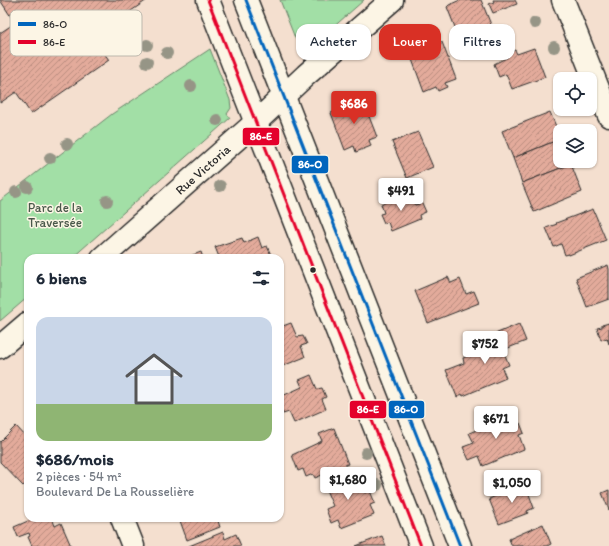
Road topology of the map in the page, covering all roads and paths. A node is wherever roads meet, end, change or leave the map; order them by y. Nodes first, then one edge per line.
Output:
1 (208, 0) edge
2 (246, 0) edge
3 (392, 0) edge
4 (563, 0) edge
5 (283, 96) junction
6 (609, 116) edge
7 (256, 122) junction
8 (107, 254) edge
9 (24, 326) edge
10 (0, 347) edge
11 (124, 522) edge
12 (133, 546) edge
13 (421, 546) edge
14 (460, 546) edge

1 - 7 street
2 - 5 street
3 - 5 street, Rue Victoria
4 - 6 street
5 - 7 street, Rue Victoria
5 - 14 street
7 - 8 street, Rue Victoria
7 - 13 street
9 - 10 street
11 - 12 street

